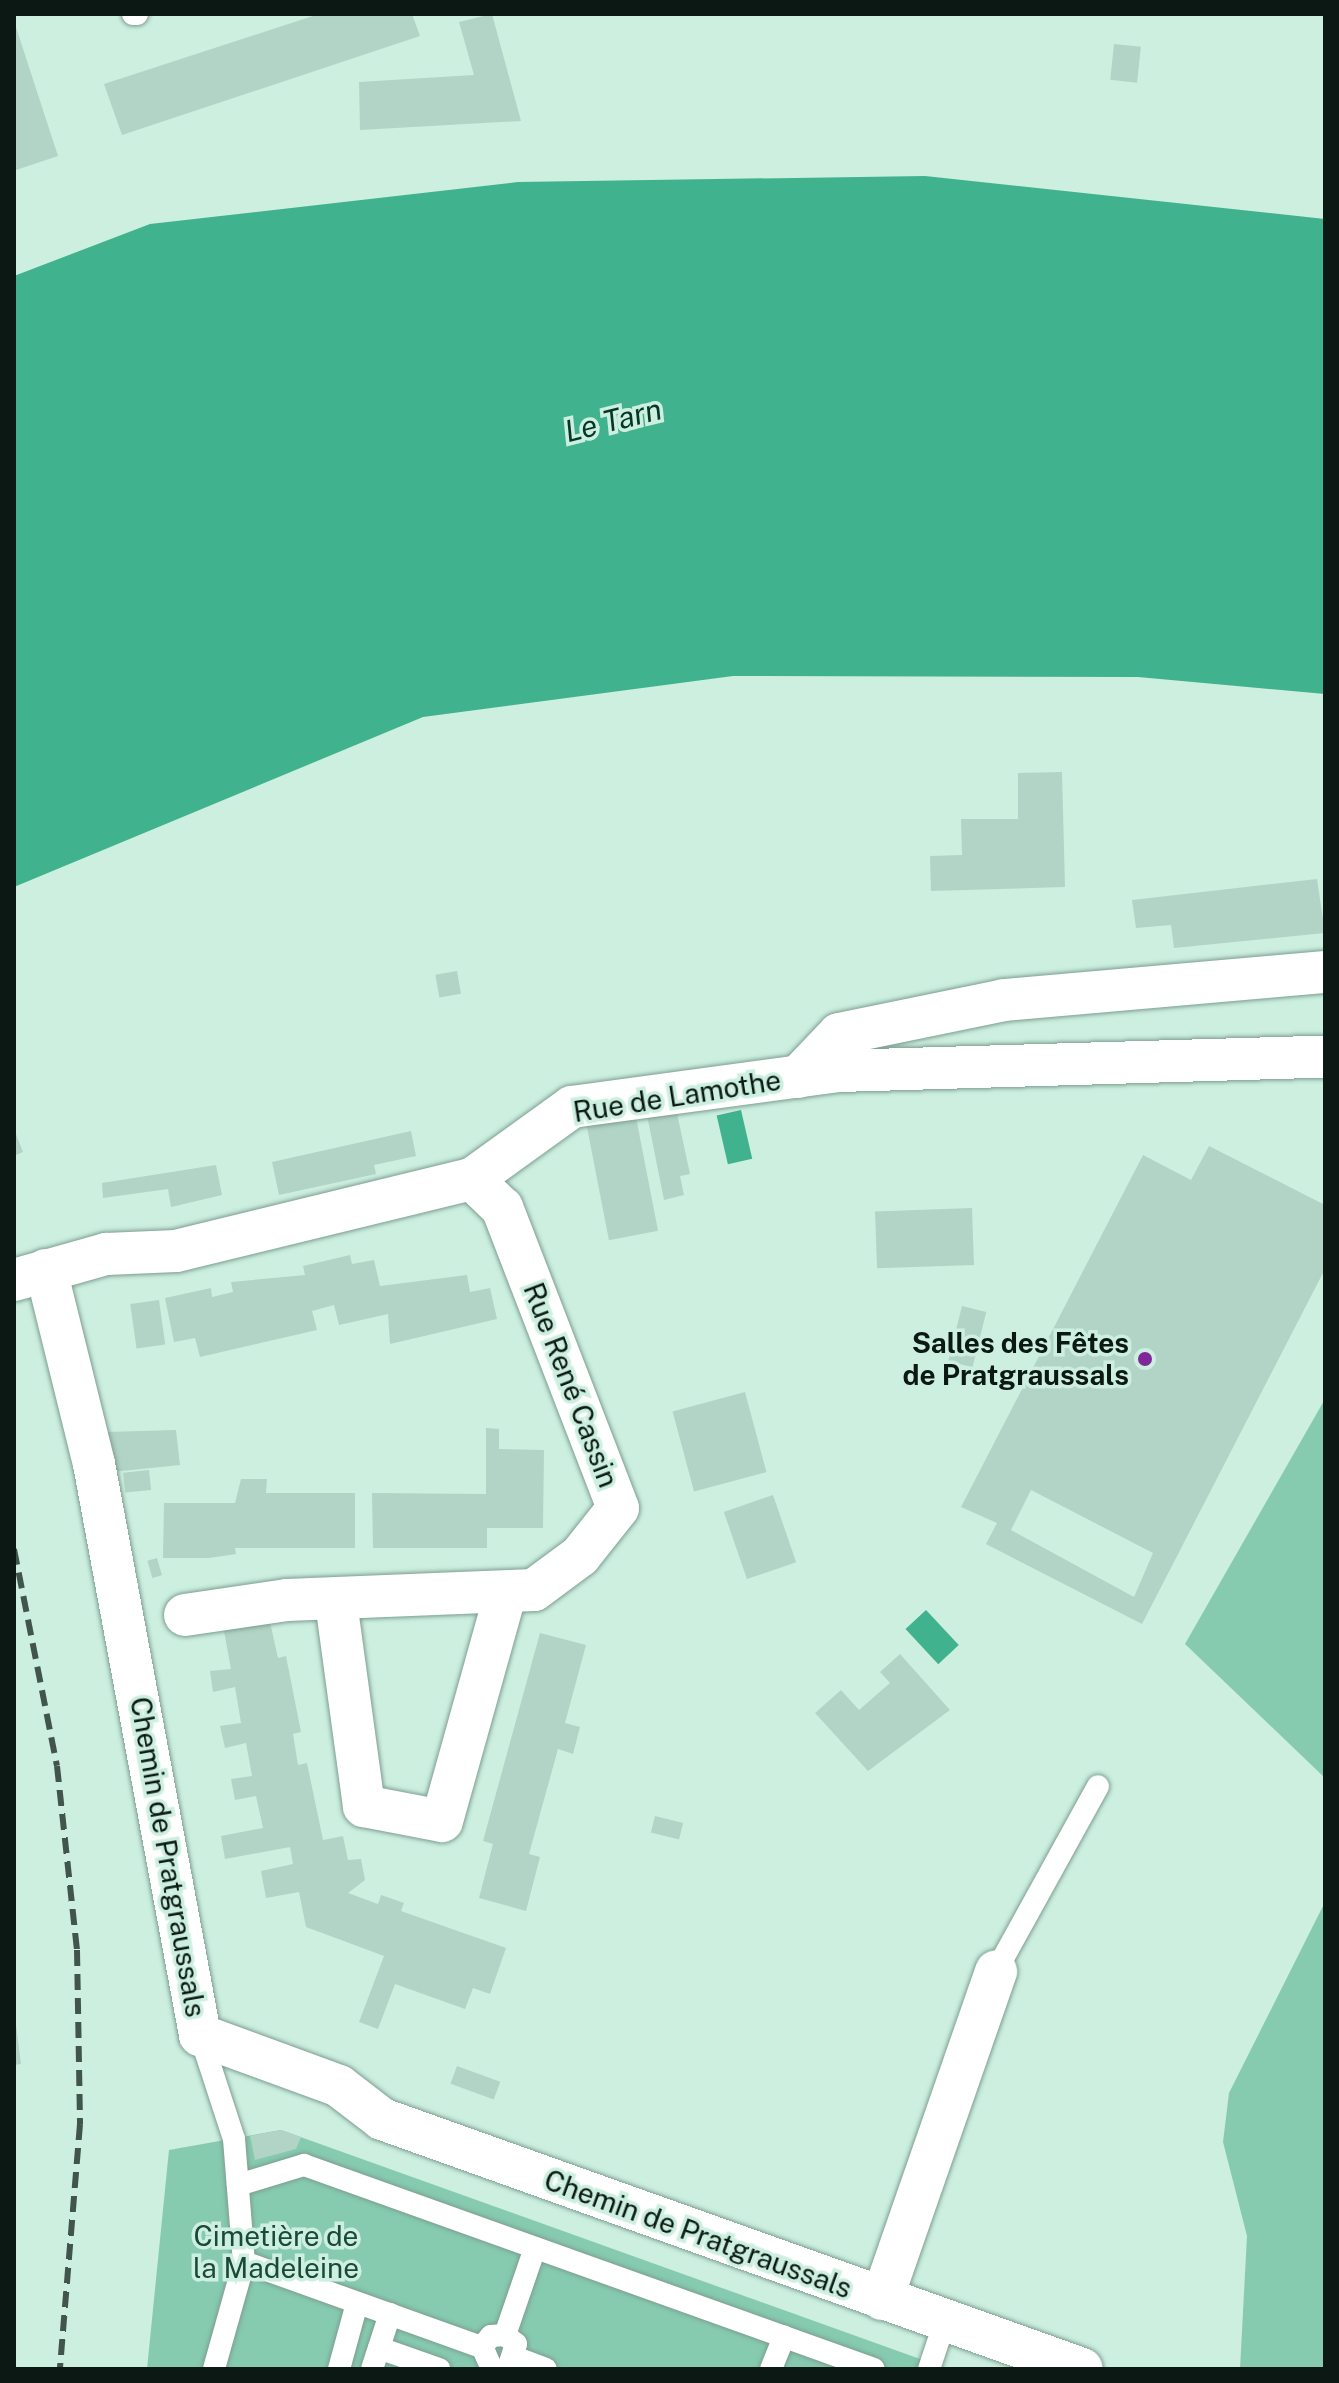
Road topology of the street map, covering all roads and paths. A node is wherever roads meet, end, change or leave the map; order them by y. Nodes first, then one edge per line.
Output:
1 (1325, 972) edge
2 (1325, 1057) edge
3 (798, 1077) junction
4 (472, 1179) junction
5 (30, 1275) edge
6 (505, 1595) junction
7 (336, 1602) junction
8 (185, 1615) dead end
9 (1098, 1786) dead end
10 (996, 1971) joint
11 (200, 2035) junction
12 (238, 2185) junction
13 (535, 2248) junction
14 (244, 2262) junction
15 (882, 2299) junction
16 (357, 2303) junction
17 (390, 2314) junction
18 (945, 2321) junction
19 (505, 2335) junction
20 (784, 2337) junction
21 (482, 2347) junction
22 (376, 2359) edge
23 (832, 2362) edge
24 (512, 2364) edge
25 (214, 2369) edge
26 (339, 2369) edge
27 (439, 2369) edge
28 (492, 2369) edge
29 (546, 2369) edge
30 (771, 2369) edge
31 (873, 2369) edge
32 (929, 2369) edge
33 (1082, 2369) edge

1 - 3 street
2 - 3 street, Rue de Lamothe
3 - 4 street, Rue de Lamothe
4 - 5 street, Rue de Lamothe
4 - 6 street, Rue René Cassin
5 - 11 street, Chemin de Pratgraussals
6 - 7 street, Rue René Cassin
6 - 7 street
7 - 8 street, Rue René Cassin
9 - 10 lane
10 - 15 street
11 - 12 lane
11 - 15 street, Chemin de Pratgraussals
12 - 13 lane
12 - 14 lane
13 - 19 lane
13 - 20 lane
14 - 16 lane
14 - 25 lane
15 - 18 street, Chemin de Pratgraussals
16 - 17 lane
16 - 26 lane
17 - 21 lane
17 - 22 lane
18 - 32 lane
18 - 33 street, Chemin de Pratgraussals
19 - 21 lane
19 - 24 lane
20 - 23 lane
20 - 30 lane
21 - 28 lane
22 - 27 lane
23 - 31 lane
24 - 29 lane

